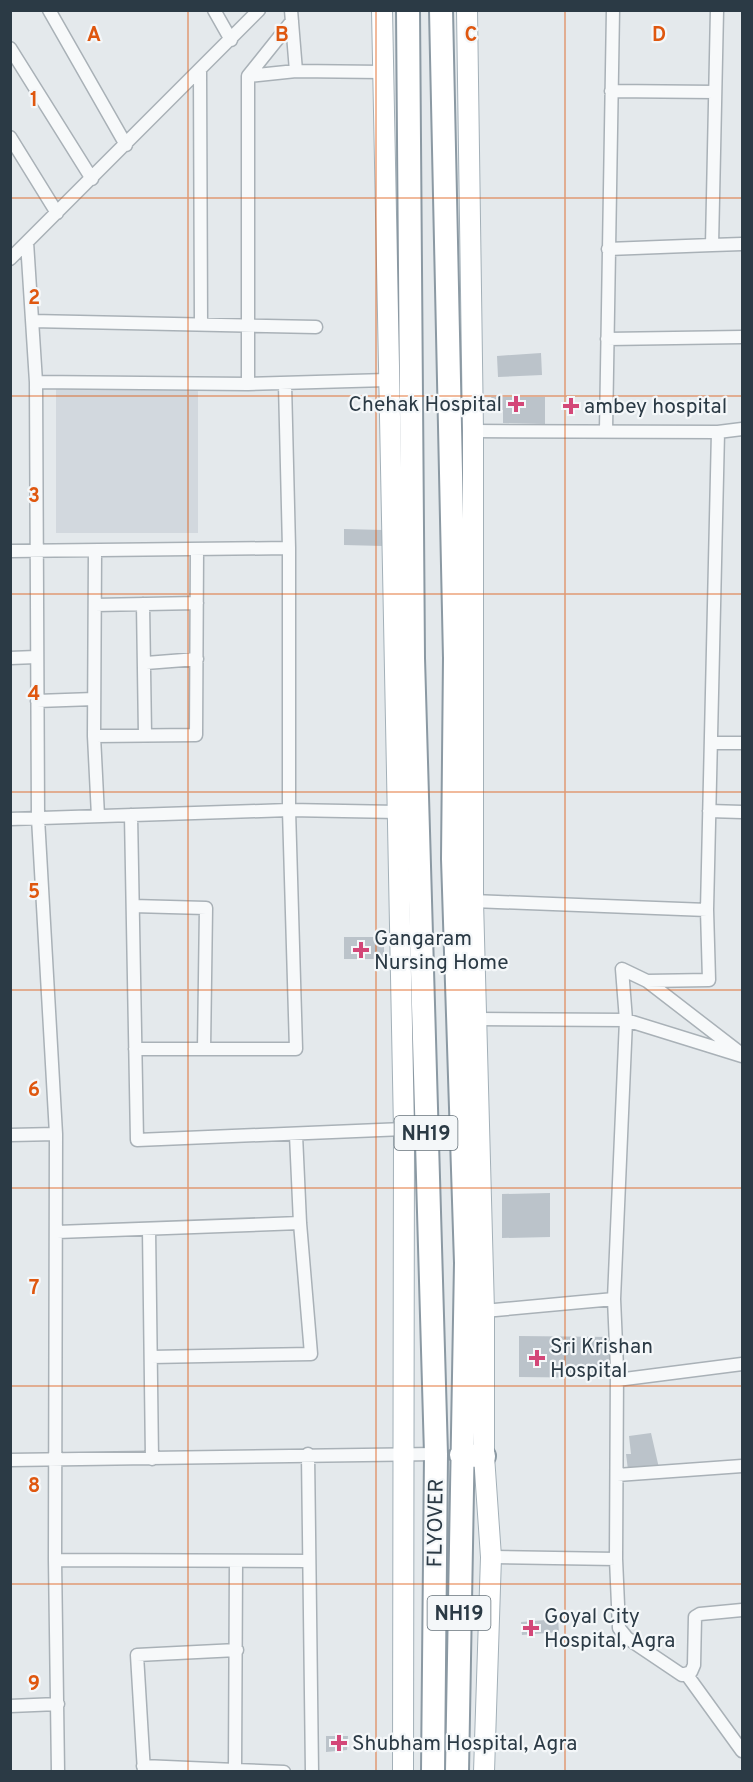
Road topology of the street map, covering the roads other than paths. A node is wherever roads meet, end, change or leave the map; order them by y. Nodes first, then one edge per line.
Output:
1 (49, 10) edge
2 (214, 10) edge
3 (259, 10) edge
4 (382, 10) edge
5 (408, 10) edge
6 (441, 10) edge
7 (467, 10) edge
8 (613, 10) edge
9 (717, 10) edge
10 (292, 16) edge
11 (231, 40) junction
12 (10, 48) edge
13 (296, 71) junction
14 (200, 72) junction
15 (382, 72) junction
16 (248, 76) junction
17 (611, 91) junction
18 (715, 92) junction
19 (10, 137) edge
20 (126, 145) junction
21 (92, 179) junction
22 (57, 213) junction
23 (27, 242) junction
24 (742, 244) edge
25 (712, 245) junction
26 (609, 249) junction
27 (12, 254) edge
28 (32, 321) junction
29 (201, 325) junction
30 (249, 326) junction
31 (316, 327) dead end
32 (742, 337) edge
33 (607, 339) junction
34 (387, 380) junction
35 (36, 382) junction
36 (248, 384) junction
37 (285, 384) junction
38 (742, 429) edge
39 (606, 430) junction
40 (473, 431) junction
41 (718, 432) junction
42 (289, 548) junction
43 (197, 549) junction
44 (95, 551) junction
45 (10, 552) edge
46 (38, 552) junction
47 (197, 603) junction
48 (143, 604) junction
49 (95, 605) junction
50 (36, 657) junction
51 (10, 658) edge
52 (197, 659) junction
53 (146, 663) junction
54 (94, 699) junction
55 (37, 701) junction
56 (146, 735) junction
57 (94, 736) junction
58 (711, 742) junction
59 (742, 743) edge
60 (289, 810) junction
61 (709, 811) junction
62 (408, 812) junction
63 (742, 812) edge
64 (131, 815) junction
65 (98, 816) junction
66 (38, 818) junction
67 (10, 819) edge
68 (472, 901) junction
69 (133, 906) junction
70 (707, 910) junction
71 (648, 981) junction
72 (477, 1019) junction
73 (626, 1020) junction
74 (135, 1049) junction
75 (204, 1049) junction
76 (742, 1055) edge
77 (404, 1129) junction
78 (56, 1134) junction
79 (10, 1135) edge
80 (296, 1135) junction
81 (300, 1222) junction
82 (149, 1229) junction
83 (57, 1232) junction
84 (614, 1299) junction
85 (484, 1311) junction
86 (151, 1357) junction
87 (742, 1364) edge
88 (617, 1380) junction
89 (405, 1453) junction
90 (308, 1454) junction
91 (436, 1454) junction
92 (461, 1455) junction
93 (484, 1456) junction
94 (55, 1459) junction
95 (152, 1459) junction
96 (10, 1460) edge
97 (742, 1466) edge
98 (617, 1475) junction
99 (491, 1557) junction
100 (616, 1559) junction
101 (55, 1560) junction
102 (236, 1561) junction
103 (309, 1561) junction
104 (742, 1610) edge
105 (237, 1650) junction
106 (687, 1675) junction
107 (58, 1704) junction
108 (10, 1706) edge
109 (742, 1751) edge
110 (143, 1769) edge
111 (235, 1770) junction
112 (58, 1772) edge
113 (284, 1772) edge
114 (312, 1772) edge
115 (403, 1772) edge
116 (433, 1772) edge
117 (457, 1772) edge
118 (484, 1772) edge

1 - 20 street
2 - 11 street
3 - 11 street
4 - 15 main road
5 - 62 highway, NH19
6 - 92 highway, NH19
7 - 40 main road
8 - 17 street
9 - 18 street
10 - 13 street
10 - 16 street
11 - 14 street
12 - 21 street
13 - 15 street
13 - 16 street
14 - 20 street
14 - 29 street
15 - 34 main road
16 - 30 street
17 - 18 street
17 - 26 street
18 - 25 street
19 - 22 street
20 - 21 street
21 - 22 street
22 - 23 street
23 - 27 street
23 - 28 street
24 - 25 street
25 - 26 street
26 - 33 street
28 - 29 street
28 - 35 street
29 - 30 street
30 - 31 street
30 - 36 street
32 - 33 street
33 - 39 street
34 - 37 street
34 - 62 main road
35 - 36 street
35 - 46 street
36 - 37 street
37 - 42 street
38 - 41 street
39 - 40 street
39 - 41 street
40 - 68 main road
41 - 58 street
42 - 43 street
42 - 60 street
43 - 44 street
43 - 47 street
44 - 46 street
44 - 49 street
45 - 46 street
46 - 50 street
47 - 48 street
47 - 52 street
48 - 49 street
48 - 53 street
49 - 54 street
50 - 51 street
50 - 55 street
52 - 53 street
52 - 56 street
53 - 56 street
54 - 55 street
54 - 57 street
55 - 66 street
56 - 57 street
57 - 65 street
58 - 59 street
58 - 61 street
60 - 62 street
60 - 64 street
60 - 75 street
61 - 63 street
61 - 70 street
62 - 77 main road
62 - 91 highway, NH19
64 - 65 street
64 - 69 street
65 - 66 street
66 - 67 street
66 - 78 street
68 - 70 street
68 - 72 main road
69 - 74 street
69 - 75 street
70 - 71 street
71 - 73 street
71 - 76 street
72 - 73 street
72 - 85 main road
73 - 76 street
73 - 84 street
74 - 75 street
74 - 80 street
77 - 80 street
77 - 89 main road
78 - 79 street
78 - 83 street
80 - 81 street
81 - 82 street
81 - 86 street
82 - 83 street
82 - 86 street
83 - 94 street
84 - 85 street
84 - 88 street
85 - 93 main road
86 - 95 street
87 - 88 street
88 - 98 street
89 - 90 street
89 - 91 street
89 - 115 main road
90 - 95 street
90 - 103 street
91 - 116 highway, FLYOVER / NH19
92 - 93 highway
92 - 117 highway, FLYOVER / NH19
93 - 99 main road
94 - 95 street
94 - 96 street
94 - 101 street
97 - 98 street
98 - 100 street
99 - 100 street
99 - 118 main road
100 - 106 street
101 - 102 street
101 - 107 street
102 - 103 street
102 - 105 street
103 - 114 street
104 - 106 street
105 - 110 street
105 - 111 street
106 - 109 street
107 - 108 street
107 - 112 street
110 - 111 street
111 - 113 street

